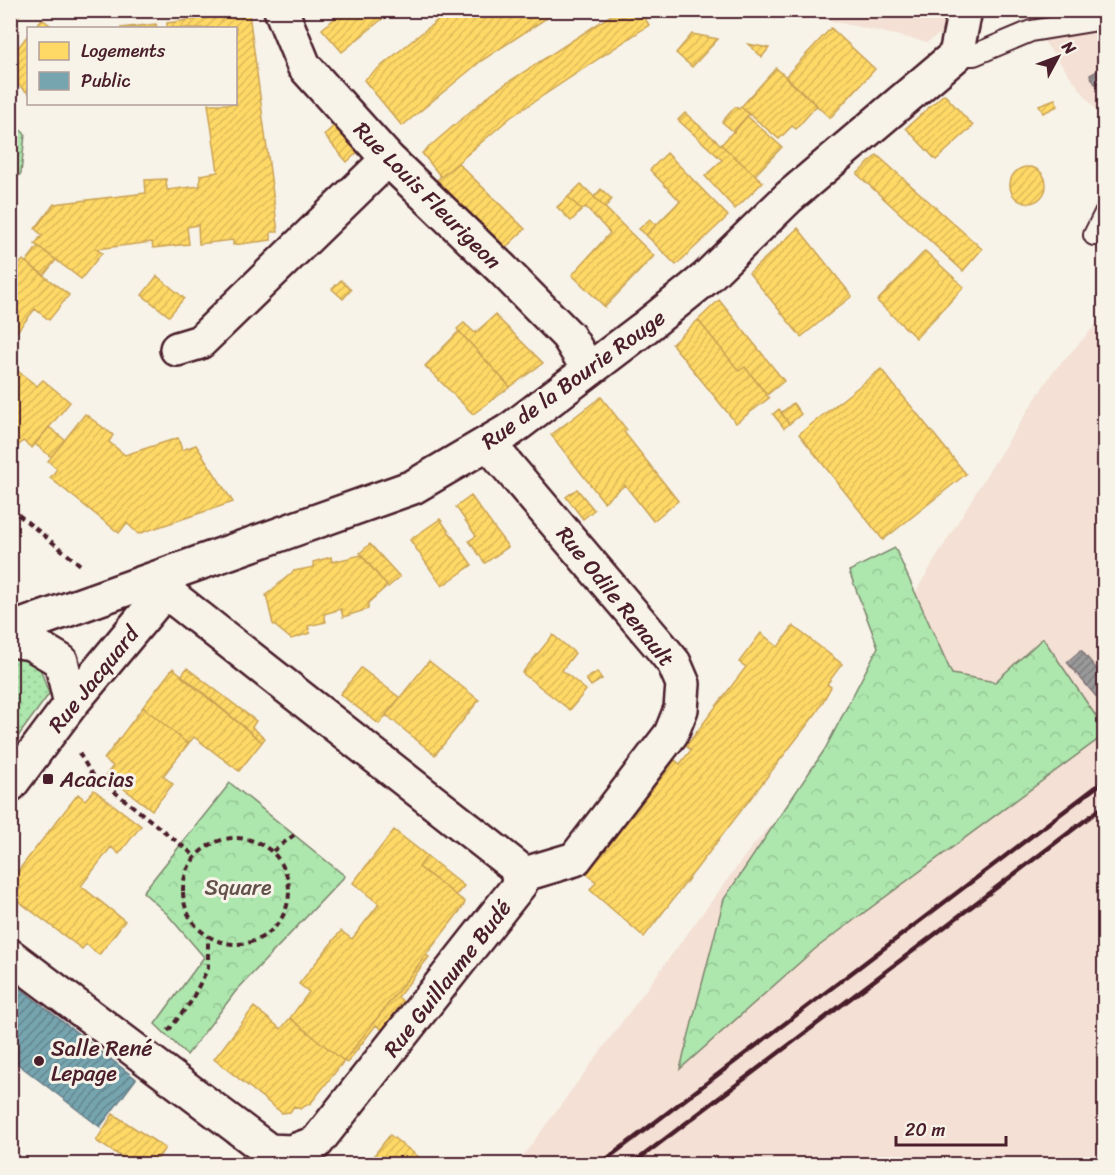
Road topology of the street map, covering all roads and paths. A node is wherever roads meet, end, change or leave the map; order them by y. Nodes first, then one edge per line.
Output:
1 (281, 10) edge
2 (1104, 19) edge
3 (961, 34) edge
4 (388, 159) junction
5 (1104, 215) edge
6 (1094, 234) dead end
7 (177, 349) dead end
8 (589, 370) junction
9 (488, 443) junction
10 (10, 508) edge
11 (87, 575) dead end
12 (170, 582) junction
13 (10, 630) edge
14 (10, 640) edge
15 (71, 704) junction
16 (75, 746) dead end
17 (10, 785) edge
18 (294, 835) dead end
19 (273, 852) junction
20 (195, 856) junction
21 (518, 876) junction
22 (208, 936) junction
23 (10, 956) edge
24 (147, 1059) junction

1 - 4 street, Rue Louis Fleurigeon
2 - 3 lane
3 - 8 street, Rue de la Bourie Rouge
4 - 7 street
4 - 8 street, Rue Louis Fleurigeon
5 - 6 lane
8 - 9 street, Rue de la Bourie Rouge
9 - 12 street, Rue de la Bourie Rouge
9 - 21 street, Rue Odile Renault
10 - 11 path
12 - 13 street, Rue de la Bourie Rouge
12 - 15 street, Rue Jacquard
12 - 21 street, Rue Guillaume Budé
14 - 15 street
15 - 17 street, Rue Jacquard
16 - 20 path
18 - 19 path
19 - 20 path
19 - 22 path
20 - 22 path
21 - 24 street, Rue Guillaume Budé
22 - 24 path
23 - 24 street, Rue Guillaume Budé

